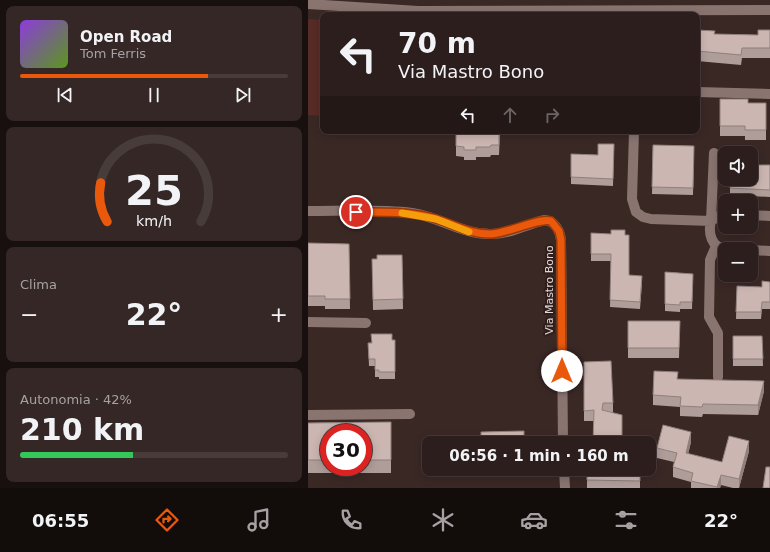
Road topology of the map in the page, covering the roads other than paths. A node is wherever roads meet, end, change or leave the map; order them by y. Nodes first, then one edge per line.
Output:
1 (308, 4) edge
2 (770, 10) edge
3 (700, 92) edge
4 (770, 94) edge
5 (634, 134) edge
6 (714, 153) dead end
7 (308, 211) edge
8 (758, 215) edge
9 (770, 216) edge
10 (718, 218) edge
11 (711, 221) junction
12 (718, 243) edge
13 (758, 250) edge
14 (718, 251) edge
15 (770, 251) edge
16 (308, 322) edge
17 (366, 323) dead end
18 (718, 377) dead end
19 (410, 414) dead end
20 (308, 415) edge
21 (563, 436) edge
22 (564, 476) edge
23 (565, 488) edge

1 - 2 street
3 - 4 street
5 - 11 street
6 - 11 street
7 - 21 street, Via Mastro Bono
8 - 9 street
10 - 11 street
11 - 12 street
13 - 15 street
14 - 18 street
16 - 17 street
19 - 20 street
22 - 23 street

